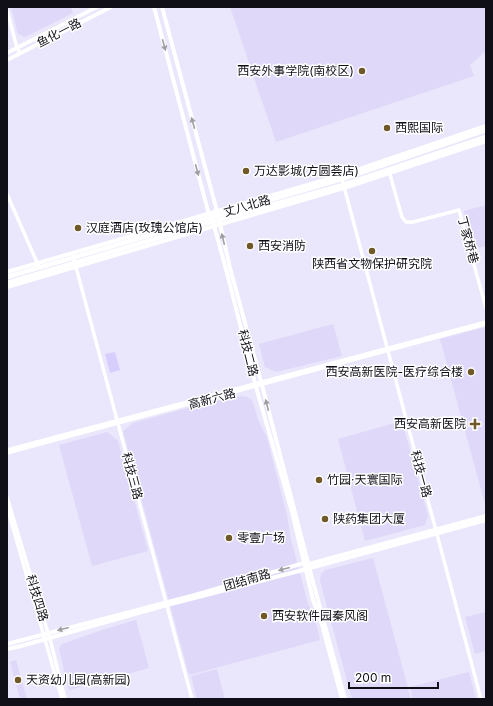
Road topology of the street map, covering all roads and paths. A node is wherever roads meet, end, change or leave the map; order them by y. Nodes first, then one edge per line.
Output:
1 (97, 7) edge
2 (111, 7) edge
3 (154, 7) edge
4 (162, 7) edge
5 (7, 10) edge
6 (17, 48) junction
7 (20, 53) junction
8 (7, 54) edge
9 (7, 60) edge
10 (486, 126) edge
11 (486, 130) edge
12 (486, 137) edge
13 (486, 141) edge
14 (389, 172) junction
15 (342, 179) junction
16 (344, 187) junction
17 (7, 194) edge
18 (218, 218) junction
19 (212, 220) junction
20 (74, 260) junction
21 (38, 265) junction
22 (7, 272) edge
23 (7, 277) edge
24 (7, 282) edge
25 (7, 287) edge
26 (486, 308) edge
27 (486, 323) edge
28 (387, 350) junction
29 (262, 383) junction
30 (256, 385) junction
31 (118, 422) junction
32 (7, 450) edge
33 (7, 453) edge
34 (7, 497) edge
35 (7, 507) edge
36 (486, 516) edge
37 (486, 520) edge
38 (436, 531) junction
39 (307, 566) junction
40 (166, 604) junction
41 (46, 633) junction
42 (48, 639) junction
43 (7, 644) edge
44 (7, 649) edge
45 (64, 699) edge
46 (192, 699) edge
47 (342, 699) edge
48 (345, 699) edge
49 (481, 699) edge

1 - 6 main road, 鱼化一路
2 - 7 main road, 鱼化一路
3 -> 19 main road, 科技二路
18 -> 4 main road, 科技二路
5 - 6 street
6 - 7 street
6 - 8 main road, 鱼化一路
7 - 9 main road, 鱼化一路
10 - 18 main road
11 - 15 main road, 丈八北路
12 - 14 main road, 丈八北路
13 - 14 main road
14 - 16 main road, 丈八北路
14 - 26 street, 丁家桥巷
15 - 16 street, 科技一路
15 - 18 main road, 丈八北路
16 - 18 main road, 丈八北路
16 - 28 street, 科技一路
17 - 21 street
18 - 19 main road, 丈八北路
18 - 19 main road
29 -> 18 main road, 科技二路
19 - 20 main road, 丈八北路
19 - 20 main road
19 - 30 main road, 科技二路
20 - 21 main road, 丈八北路
20 - 24 main road, 丈八北路
20 - 25 main road
20 - 31 street, 科技三路
21 - 22 main road
21 - 23 main road, 丈八北路
27 - 28 street, 高新六路
28 - 29 street, 高新六路
28 - 38 street, 科技一路
29 - 30 street, 高新六路
39 -> 29 main road, 科技二路
30 - 31 street, 高新六路
30 - 39 main road, 科技二路
31 - 32 street, 高新六路
31 - 33 street, 高新六路
31 - 40 street, 科技三路
34 - 41 street, 科技四路
35 - 41 street, 科技四路
36 - 38 main road, 团结南路
37 - 38 main road, 团结南路
38 - 39 main road, 团结南路
38 - 49 street, 科技一路
39 -> 40 main road, 团结南路
39 - 40 main road, 团结南路
39 - 47 main road, 科技二路
39 - 48 main road, 科技二路
40 -> 41 main road, 团结南路
40 - 42 main road, 团结南路
40 - 46 street, 科技三路
41 - 42 street, 科技四路
41 - 43 main road, 团结南路
42 - 44 main road, 团结南路
42 - 45 street, 科技四路

